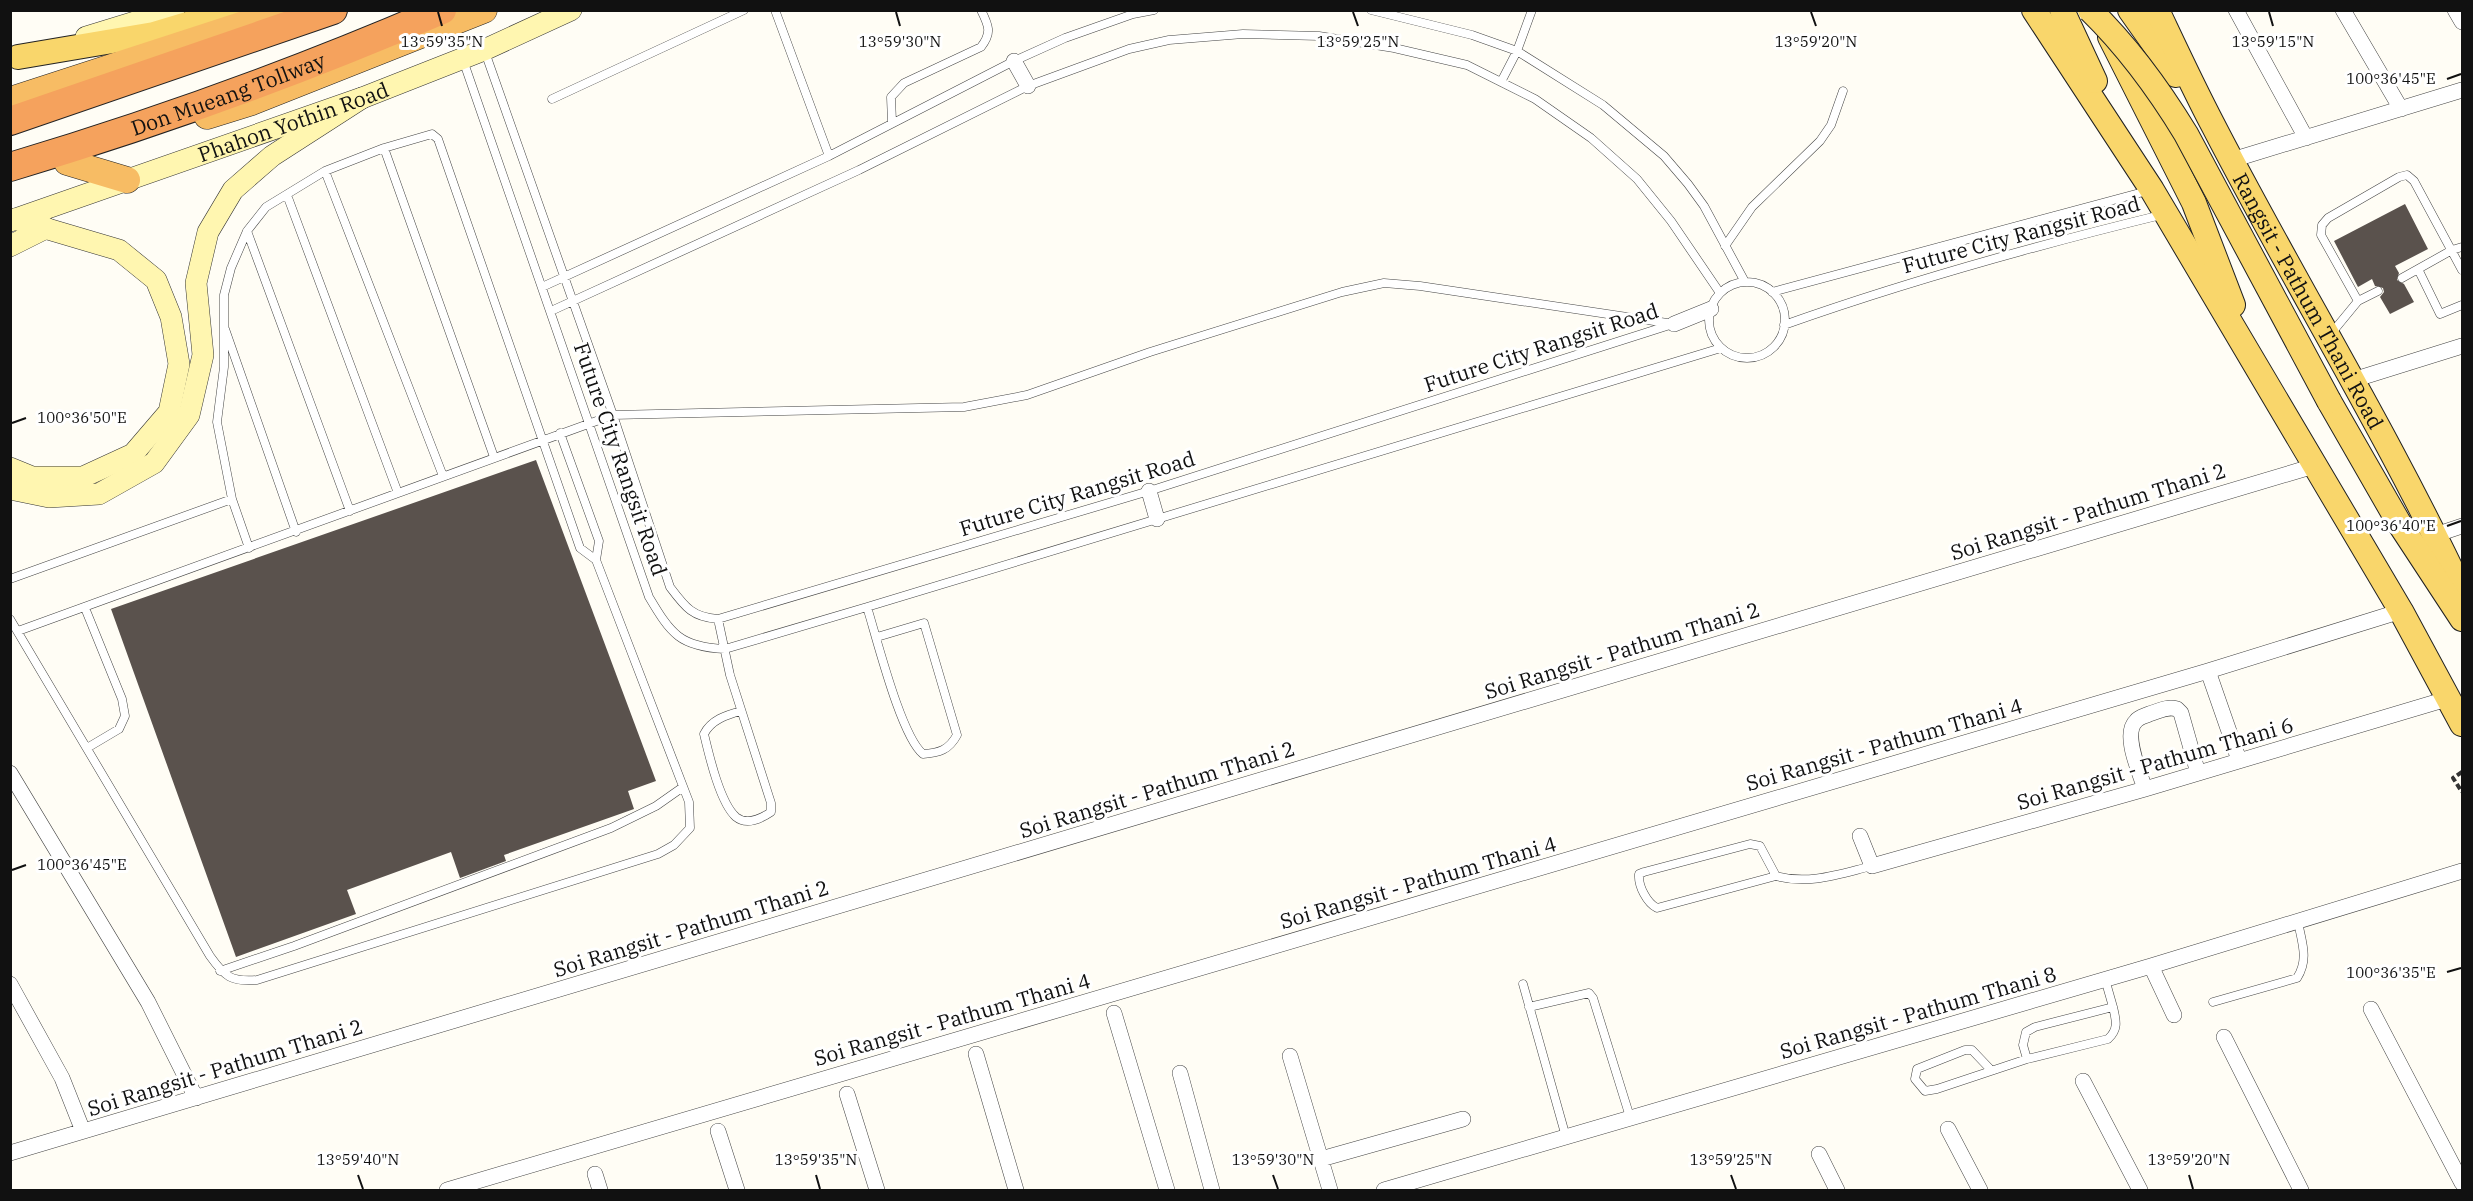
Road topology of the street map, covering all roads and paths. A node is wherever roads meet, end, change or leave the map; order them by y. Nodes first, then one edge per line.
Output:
1 (174, 10) edge
2 (234, 10) edge
3 (287, 10) edge
4 (333, 10) edge
5 (442, 10) edge
6 (484, 10) edge
7 (571, 10) edge
8 (744, 10) edge
9 (775, 10) edge
10 (981, 10) edge
11 (1154, 10) edge
12 (1371, 10) edge
13 (1532, 10) edge
14 (2034, 10) edge
15 (2062, 10) edge
16 (2090, 10) edge
17 (2096, 10) edge
18 (2130, 10) edge
19 (2157, 10) edge
20 (2236, 10) edge
21 (2343, 10) edge
22 (2455, 10) edge
23 (152, 14) edge
24 (2463, 22) edge
25 (484, 50) junction
26 (1516, 51) junction
27 (14, 58) edge
28 (462, 58) junction
29 (1014, 61) junction
30 (1501, 82) junction
31 (1028, 86) junction
32 (2463, 90) edge
33 (1843, 91) dead end
34 (362, 98) junction
35 (552, 99) dead end
36 (10, 100) edge
37 (2401, 109) junction
38 (10, 121) edge
39 (892, 122) junction
40 (2213, 125) junction
41 (2306, 138) junction
42 (384, 148) junction
43 (829, 156) junction
44 (2132, 156) junction
45 (2232, 160) junction
46 (67, 162) junction
47 (10, 167) edge
48 (325, 171) junction
49 (127, 180) junction
50 (10, 181) edge
51 (2152, 190) junction
52 (287, 195) junction
53 (2166, 214) junction
54 (12, 220) edge
55 (46, 228) junction
56 (247, 231) junction
57 (10, 246) edge
58 (1725, 246) junction
59 (2463, 247) edge
60 (2452, 250) junction
61 (2418, 268) junction
62 (2463, 270) edge
63 (563, 278) junction
64 (2402, 278) dead end
65 (1745, 282) junction
66 (542, 287) junction
67 (2378, 291) dead end
68 (1772, 292) junction
69 (1720, 293) junction
70 (2358, 301) junction
71 (573, 303) junction
72 (2463, 305) edge
73 (1711, 309) junction
74 (551, 311) junction
75 (223, 323) junction
76 (1674, 324) junction
77 (1784, 325) junction
78 (2329, 336) junction
79 (2463, 346) edge
80 (1721, 348) junction
81 (2258, 369) junction
82 (2353, 380) junction
83 (613, 415) junction
84 (590, 422) junction
85 (560, 433) junction
86 (541, 439) junction
87 (495, 456) junction
88 (2314, 466) junction
89 (10, 468) edge
90 (443, 476) junction
91 (10, 489) edge
92 (1149, 491) junction
93 (398, 493) junction
94 (232, 499) junction
95 (350, 511) junction
96 (1157, 519) junction
97 (2463, 526) edge
98 (296, 532) junction
99 (2435, 535) junction
100 (249, 548) junction
101 (596, 560) junction
102 (10, 579) edge
103 (2463, 592) edge
104 (867, 607) junction
105 (86, 608) junction
106 (2401, 611) junction
107 (718, 619) junction
108 (2463, 619) edge
109 (10, 620) edge
110 (18, 631) junction
111 (877, 637) junction
112 (725, 649) junction
113 (2208, 671) junction
114 (2450, 698) junction
115 (741, 711) junction
116 (2463, 724) edge
117 (87, 748) junction
118 (2239, 760) junction
119 (2198, 772) junction
120 (2463, 772) edge
121 (10, 773) edge
122 (683, 787) junction
123 (2145, 789) junction
124 (2463, 792) edge
125 (1860, 836) dead end
126 (1872, 866) junction
127 (2463, 871) edge
128 (1776, 876) junction
129 (2298, 922) junction
130 (2151, 966) junction
131 (220, 971) junction
132 (2105, 979) junction
133 (10, 984) edge
134 (1523, 984) dead end
135 (2213, 1002) dead end
136 (1530, 1007) junction
137 (2113, 1007) junction
138 (2371, 1009) dead end
139 (1114, 1013) dead end
140 (2174, 1015) dead end
141 (2224, 1037) dead end
142 (976, 1054) dead end
143 (1290, 1056) dead end
144 (2027, 1059) junction
145 (1991, 1070) junction
146 (1180, 1073) dead end
147 (2083, 1081) dead end
148 (847, 1094) dead end
149 (196, 1098) junction
150 (1630, 1117) junction
151 (1463, 1119) dead end
152 (1948, 1129) dead end
153 (83, 1131) junction
154 (718, 1131) dead end
155 (1566, 1137) junction
156 (10, 1153) edge
157 (1819, 1154) dead end
158 (1321, 1159) junction
159 (595, 1174) dead end
160 (2463, 1183) edge
161 (447, 1191) edge
162 (600, 1191) edge
163 (736, 1191) edge
164 (877, 1191) edge
165 (1016, 1191) edge
166 (1167, 1191) edge
167 (1212, 1191) edge
168 (1330, 1191) edge
169 (1384, 1191) edge
170 (1837, 1191) edge
171 (1980, 1191) edge
172 (2140, 1191) edge
173 (2301, 1191) edge

1 - 23 main road
2 - 27 main road
3 - 36 highway
4 - 38 highway, Don Mueang Tollway
5 - 47 highway, Don Mueang Tollway
6 - 46 highway, Phahon Yothin Road
7 - 25 main road, Phahon Yothin Road
8 - 35 lane
9 - 43 lane
10 - 39 lane
11 - 29 lane
12 - 26 lane
13 - 26 lane
14 - 44 main road
15 - 44 main road
16 - 108 main road, bridge
17 - 81 main road, bridge
18 - 40 main road
19 - 40 main road, Rangsit - Pathum Thani Road
20 - 41 street
21 - 37 street
22 - 24 street
23 - 27 main road
25 - 28 main road, Phahon Yothin Road
25 - 63 lane, Future City Rangsit Road
26 - 30 lane
26 - 58 lane
28 - 34 main road, Phahon Yothin Road
28 - 66 lane, Future City Rangsit Road
29 - 31 street
29 - 39 lane
30 - 31 lane
30 - 69 lane
31 - 71 lane
32 - 37 street
33 - 58 lane
34 - 49 main road, Phahon Yothin Road
34 - 91 main road
37 - 41 street
39 - 43 lane
40 - 45 main road, Rangsit - Pathum Thani Road
41 - 45 street
42 - 48 lane
42 - 86 lane
42 - 87 lane
43 - 63 lane
44 - 51 main road
45 - 78 main road, Rangsit - Pathum Thani Road
46 - 49 highway
46 - 50 highway, Phahon Yothin Road
48 - 52 lane
48 - 90 lane
49 - 54 main road, Phahon Yothin Road
51 - 53 main road
51 - 68 lane, Future City Rangsit Road
52 - 56 lane
52 - 93 lane
53 - 77 lane, Future City Rangsit Road
53 - 81 main road
54 - 55 main road
55 - 57 main road
55 - 89 main road
56 - 75 lane
56 - 95 lane
58 - 65 lane
59 - 60 lane
60 - 61 lane
60 - 62 lane
60 - 70 lane
61 - 64 lane
61 - 72 lane
63 - 66 lane
63 - 71 lane, Future City Rangsit Road
65 - 68 lane
65 - 69 lane
66 - 74 lane, Future City Rangsit Road
67 - 70 lane
68 - 77 lane
69 - 73 lane
70 - 78 lane
71 - 74 lane
71 - 83 lane, Future City Rangsit Road
73 - 76 street
73 - 80 lane
74 - 84 lane, Future City Rangsit Road
75 - 94 lane
75 - 98 lane
76 - 83 lane, Future City Rangsit Road
76 - 92 lane, Future City Rangsit Road
77 - 80 lane
78 - 82 main road, Rangsit - Pathum Thani Road
79 - 82 street
80 - 96 lane, Future City Rangsit Road
81 - 88 main road
82 - 99 main road, Rangsit - Pathum Thani Road
83 - 84 lane
83 - 107 lane, Future City Rangsit Road
84 - 85 lane
84 - 112 lane, Future City Rangsit Road
85 - 86 lane
85 - 101 lane
86 - 87 lane
86 - 101 lane
87 - 90 lane
88 - 106 main road
88 - 149 street, Soi Rangsit - Pathum Thani 2
90 - 93 lane
92 - 96 street
92 - 107 lane, Future City Rangsit Road
93 - 95 lane
94 - 100 lane
94 - 102 lane
95 - 98 lane
96 - 104 lane, Future City Rangsit Road
97 - 99 street
98 - 100 lane
99 - 103 main road, Rangsit - Pathum Thani Road
100 - 105 lane
101 - 122 lane
104 - 111 lane
104 - 112 lane, Future City Rangsit Road
105 - 110 lane
105 - 117 lane
106 - 113 street, Soi Rangsit - Pathum Thani 4
106 - 114 main road
107 - 112 lane
109 - 110 lane
110 - 117 lane
111 - 111 lane
112 - 115 lane
113 - 118 street
113 - 161 street, Soi Rangsit - Pathum Thani 4
114 - 116 main road
114 - 118 street, Soi Rangsit - Pathum Thani 6
115 - 115 lane
117 - 131 lane
118 - 119 street, Soi Rangsit - Pathum Thani 6
119 - 123 street, Soi Rangsit - Pathum Thani 6
119 - 123 street
120 - 124 path
121 - 149 street
122 - 131 lane
122 - 131 lane
123 - 126 street, Soi Rangsit - Pathum Thani 6
125 - 126 street
126 - 128 lane
127 - 129 street, Soi Rangsit - Pathum Thani 8
128 - 128 lane
129 - 130 street, Soi Rangsit - Pathum Thani 8
129 - 135 lane
130 - 132 street, Soi Rangsit - Pathum Thani 8
130 - 140 street
132 - 137 lane
132 - 150 street, Soi Rangsit - Pathum Thani 8
133 - 153 street
134 - 136 lane
136 - 150 lane
136 - 155 lane
137 - 144 lane
137 - 144 lane
138 - 160 street
139 - 166 street
141 - 173 street
142 - 165 street
143 - 158 street
144 - 145 lane
145 - 145 lane
146 - 167 street
147 - 172 street
148 - 164 street
149 - 153 street, Soi Rangsit - Pathum Thani 2
150 - 155 street, Soi Rangsit - Pathum Thani 8
151 - 158 street
152 - 171 street
153 - 156 street, Soi Rangsit - Pathum Thani 2
154 - 163 street
155 - 169 street, Soi Rangsit - Pathum Thani 8
157 - 170 street
158 - 168 street
159 - 162 street

